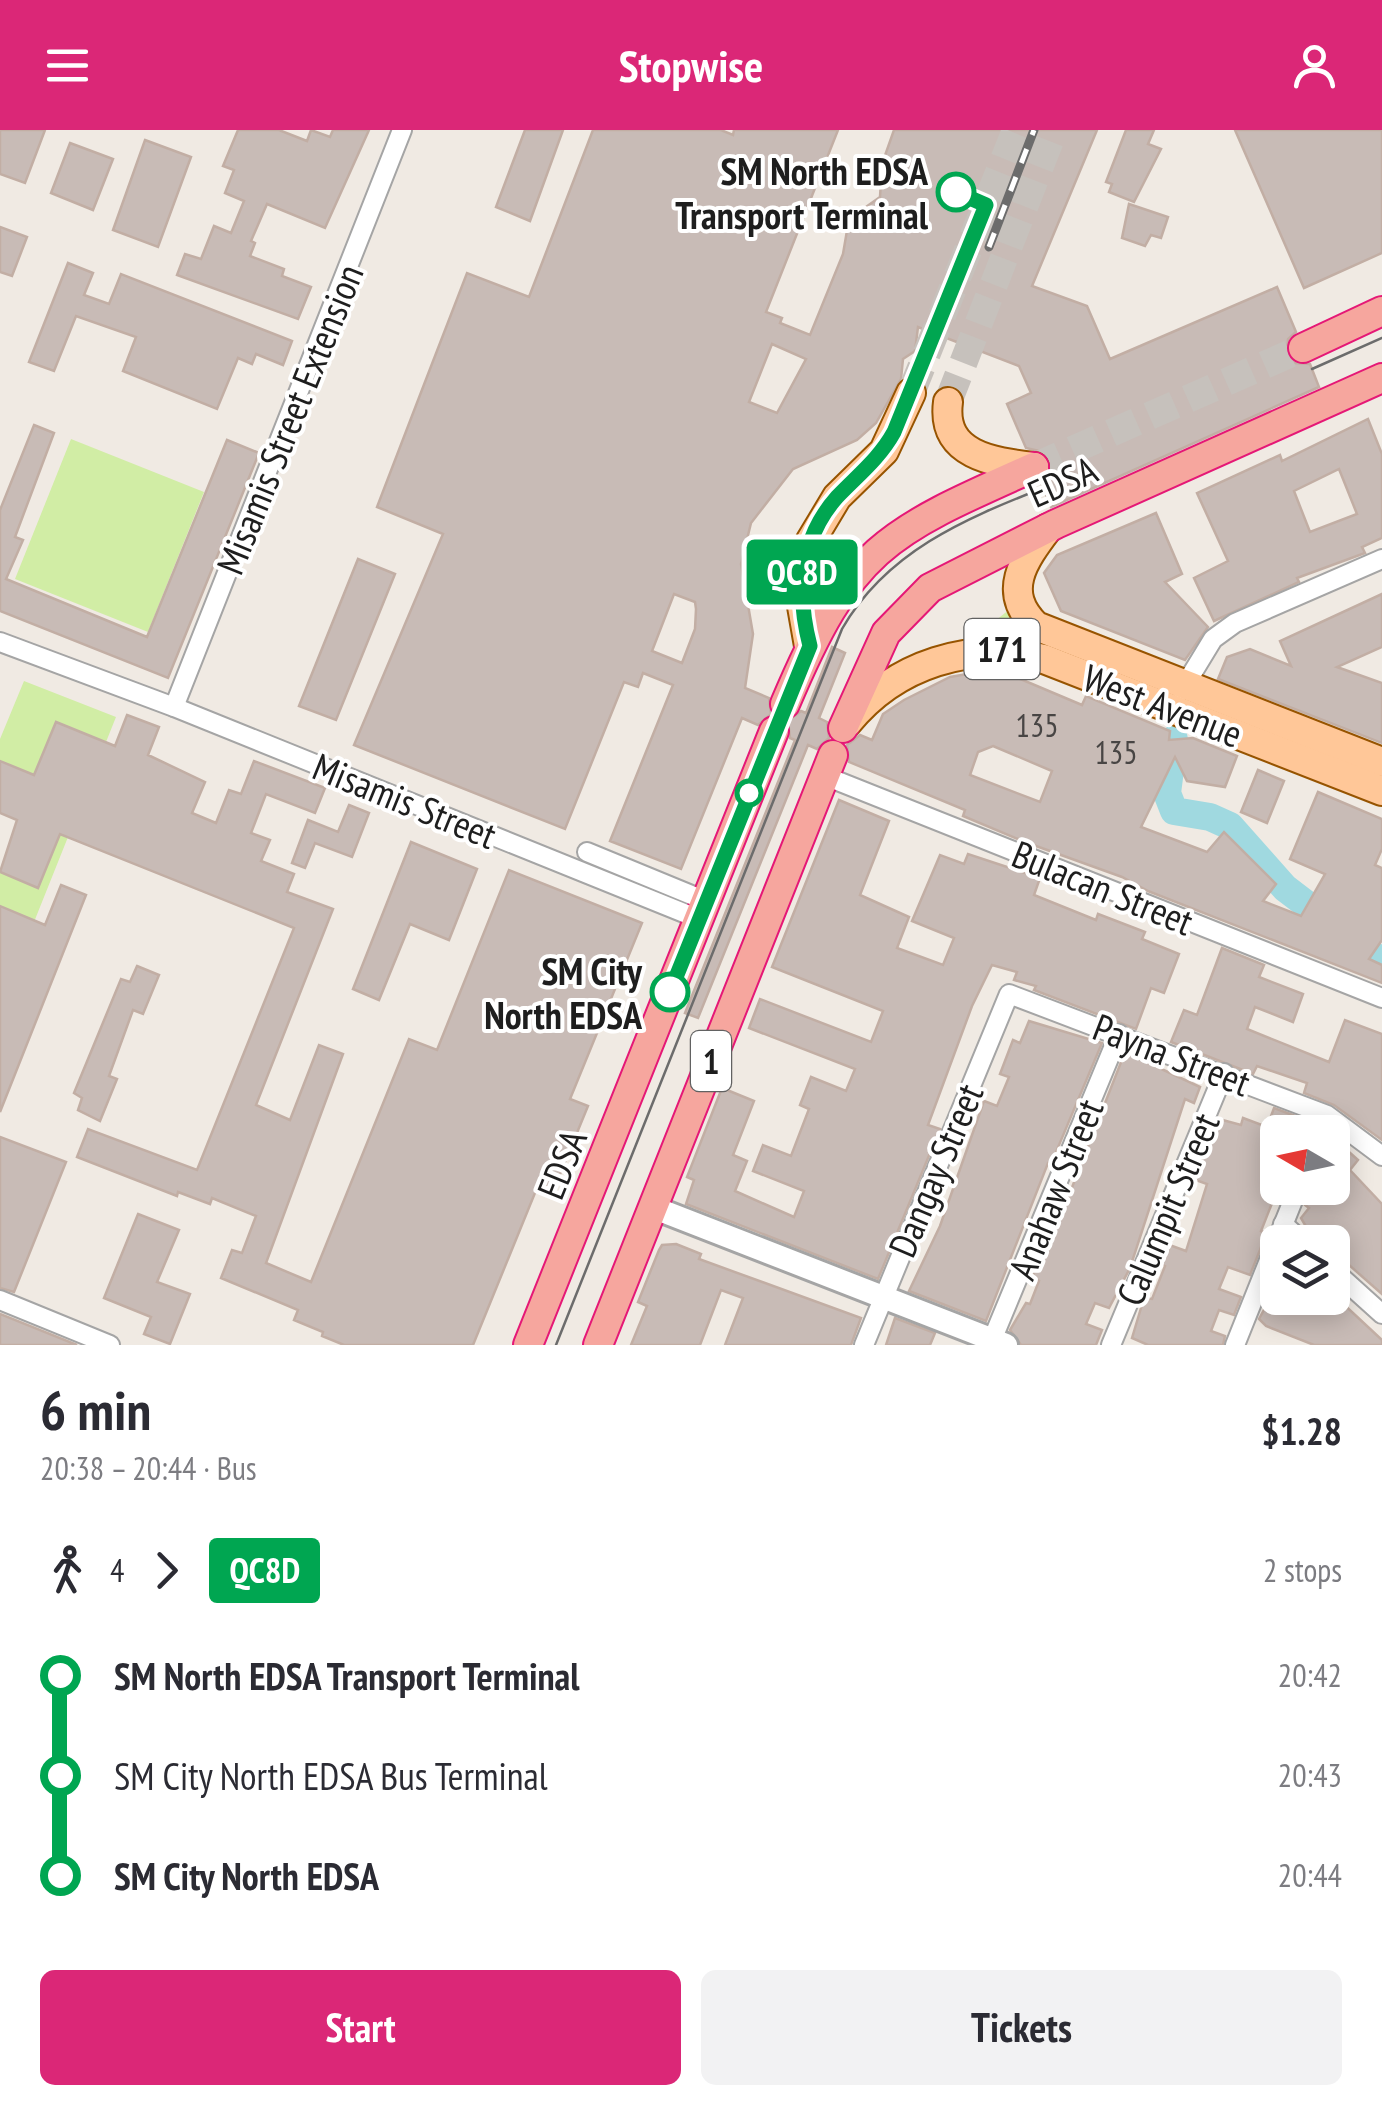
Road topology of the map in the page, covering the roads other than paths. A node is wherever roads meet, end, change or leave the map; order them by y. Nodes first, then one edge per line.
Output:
1 (402, 130) edge
2 (1382, 312) edge
3 (1303, 348) tunnel mouth
4 (1382, 378) edge
5 (1034, 466) joint
6 (1048, 528) junction
7 (1382, 558) edge
8 (0, 630) edge
9 (0, 642) edge
10 (810, 646) junction
11 (111, 682) junction
12 (1180, 696) junction
13 (785, 704) dead end
14 (174, 707) junction
15 (843, 728) joint
16 (774, 731) dead end
17 (1382, 762) edge
18 (829, 766) joint
19 (1382, 791) edge
20 (588, 852) dead end
21 (702, 913) junction
22 (1008, 995) joint
23 (1382, 998) edge
24 (1119, 1034) junction
25 (1224, 1074) junction
26 (1305, 1115) edge
27 (1350, 1139) edge
28 (1382, 1156) edge
29 (1291, 1205) edge
30 (652, 1207) junction
31 (1283, 1224) joint
32 (1350, 1285) edge
33 (882, 1296) junction
34 (0, 1300) edge
35 (1382, 1314) edge
36 (80, 1338) edge
37 (1242, 1341) edge
38 (996, 1343) edge
39 (110, 1345) edge
40 (530, 1345) edge
41 (598, 1345) edge
42 (864, 1345) edge
43 (1110, 1345) edge

1 - 14 street, Misamis Street Extension
2 - 3 highway
4 - 6 highway, EDSA
5 - 10 highway, EDSA
5 - 10 main road
6 - 12 main road, West Avenue / 171
6 - 15 highway, EDSA
7 - 12 street
8 - 11 street, Misamis Street
9 - 11 street, Misamis Street
10 - 13 highway, EDSA
11 - 14 street, Misamis Street
12 - 15 main road, West Avenue / 171
12 - 17 main road, West Avenue / 171
12 - 19 main road, West Avenue / 171
14 - 21 street, Misamis Street
16 - 21 highway, EDSA / 1
18 - 23 street, Bulacan Street
18 - 30 highway, 1
20 - 21 street
21 - 40 highway, EDSA / 1
22 - 24 street, Payna Street
22 - 33 street, Dangay Street
24 - 25 street, Payna Street
24 - 38 street, Anahaw Street
25 - 26 street, Payna Street
25 - 43 street, Calumpit Street
27 - 28 street, Payna Street
29 - 31 street
30 - 33 street
30 - 41 highway, 1
31 - 37 street
32 - 35 street
33 - 38 street
33 - 42 street, Dangay Street
34 - 36 street
36 - 39 street

